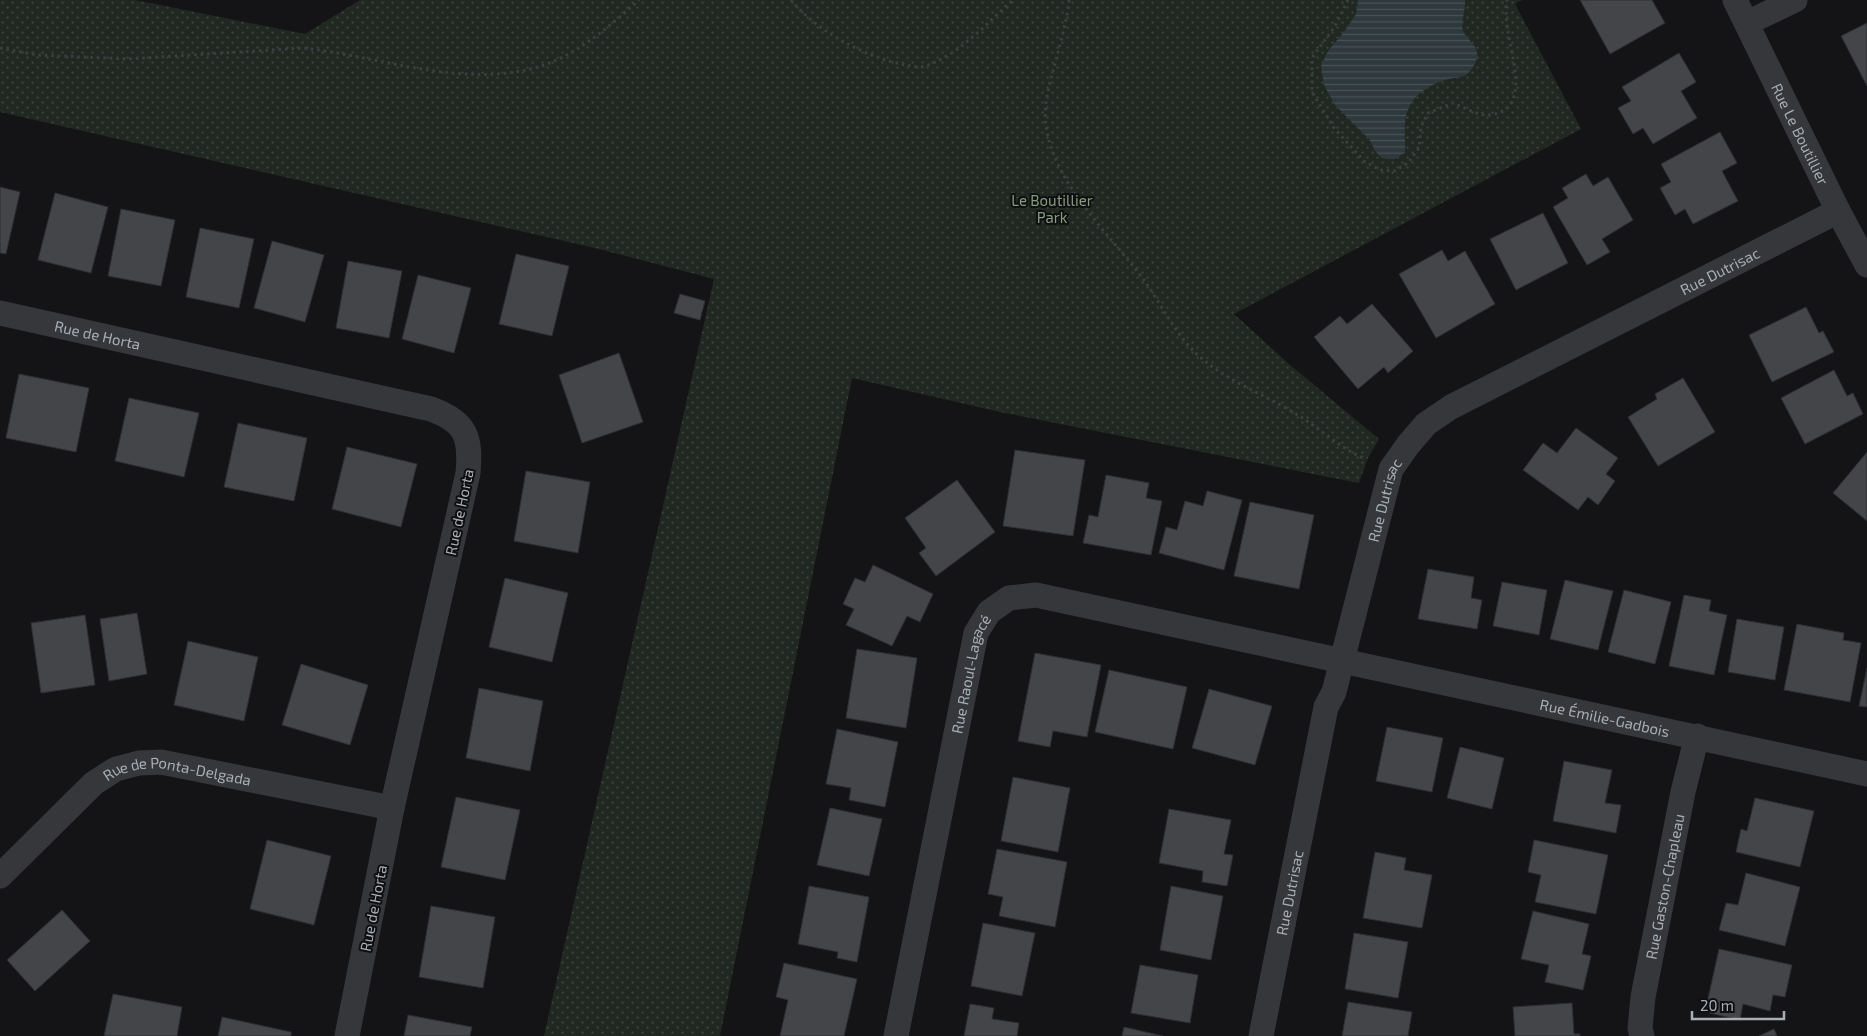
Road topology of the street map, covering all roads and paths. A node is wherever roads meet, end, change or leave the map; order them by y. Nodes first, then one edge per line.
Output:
1 (639, 0) edge
2 (791, 0) edge
3 (1013, 0) edge
4 (1069, 0) edge
5 (1348, 0) edge
6 (1507, 0) edge
7 (1736, 0) edge
8 (1795, 0) edge
9 (1747, 23) junction
10 (0, 48) edge
11 (1838, 211) junction
12 (1867, 265) edge
13 (0, 313) edge
14 (1391, 470) junction
15 (1341, 661) junction
16 (1696, 736) junction
17 (1867, 774) edge
18 (392, 808) junction
19 (0, 876) edge
20 (347, 1036) edge
21 (896, 1036) edge
22 (1261, 1036) edge
23 (1642, 1036) edge

1 - 10 path
2 - 3 path
4 - 14 path
5 - 6 path
7 - 9 street, Rue Le Boutillier
8 - 9 street
9 - 11 street, Rue Le Boutillier
11 - 12 street, Rue Le Boutillier
11 - 14 street, Rue Dutrisac
13 - 18 street, Rue de Horta
14 - 15 street, Rue Dutrisac
15 - 16 street, Rue Émilie-Gadbois
15 - 21 street, Rue Raoul-Lagacé
15 - 22 street, Rue Dutrisac
16 - 17 street, Rue Émilie-Gadbois
16 - 23 street, Rue Gaston-Chapleau
18 - 19 street, Rue de Ponta-Delgada
18 - 20 street, Rue de Horta

